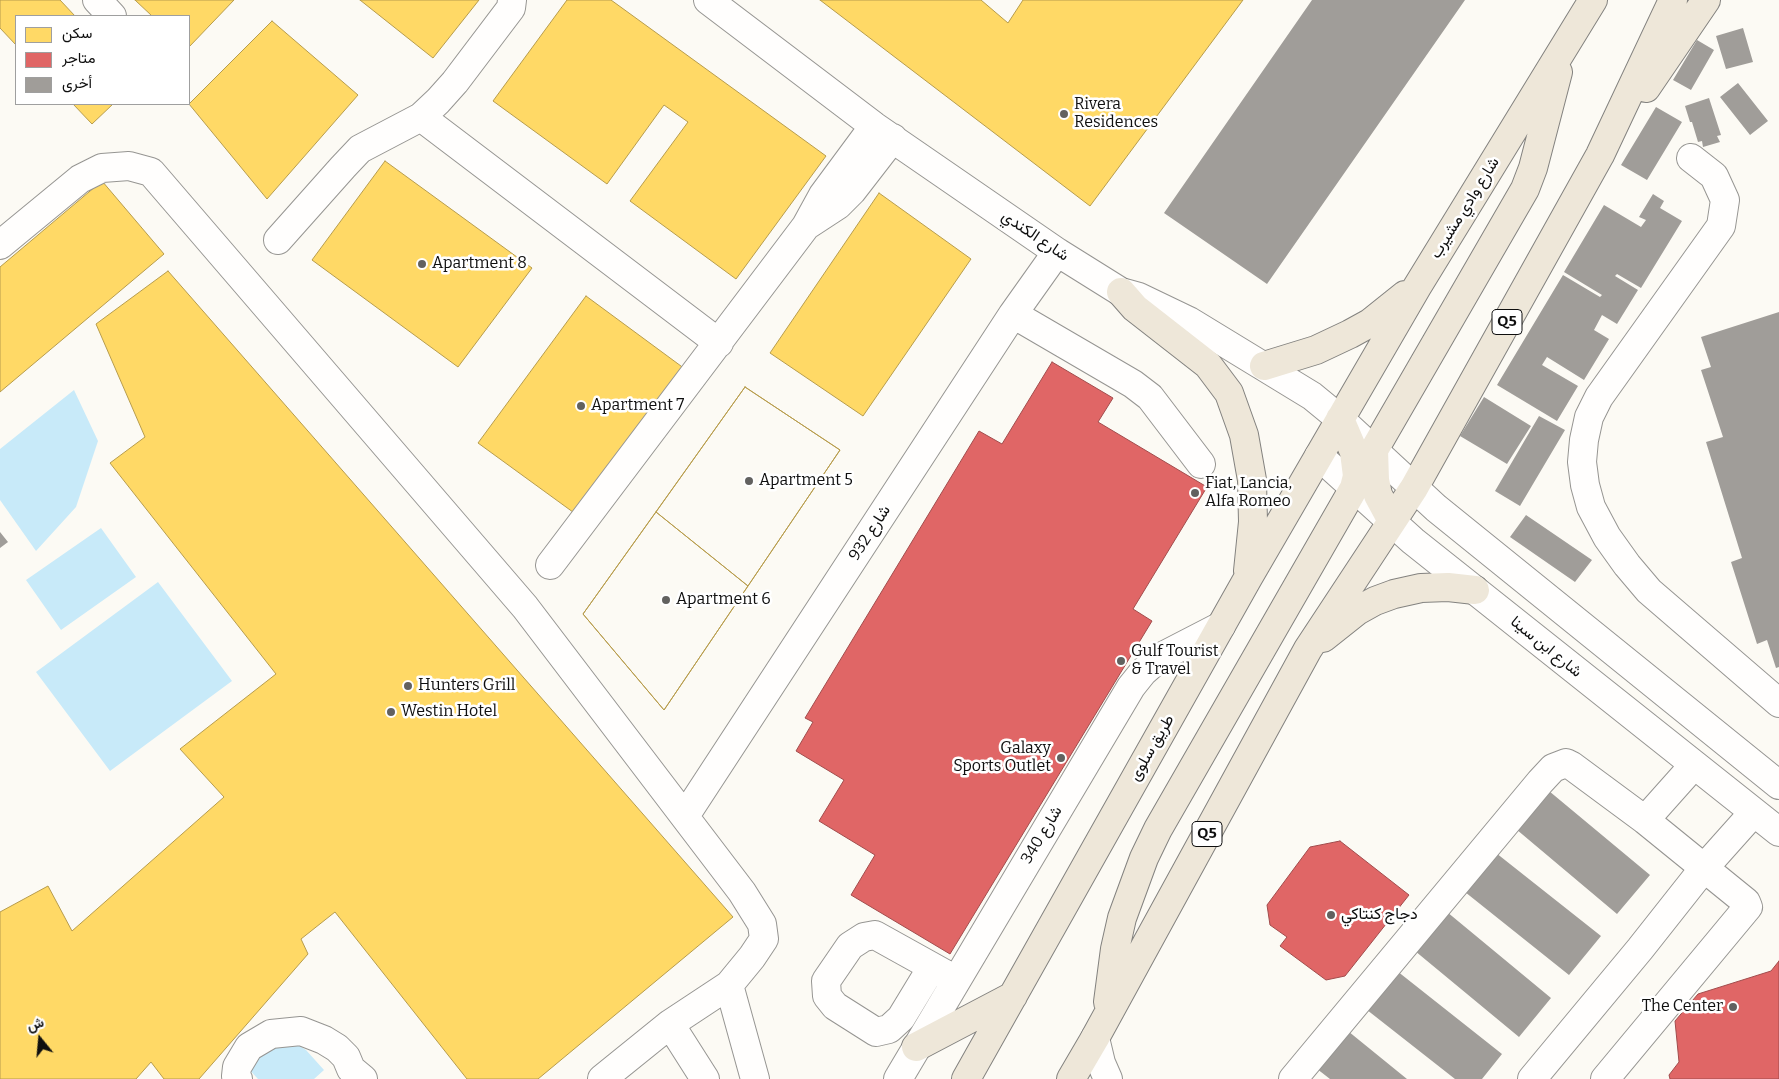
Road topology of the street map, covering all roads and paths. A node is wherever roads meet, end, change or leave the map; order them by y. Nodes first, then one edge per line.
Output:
1 (97, 0) edge
2 (708, 0) edge
3 (1593, 0) edge
4 (1673, 0) edge
5 (1706, 0) edge
6 (517, 3) edge
7 (111, 15) edge
8 (1565, 45) junction
9 (421, 117) junction
10 (883, 132) junction
11 (1600, 155) junction
12 (1691, 158) dead end
13 (278, 240) dead end
14 (0, 246) edge
15 (1057, 252) junction
16 (1416, 287) junction
17 (1121, 292) junction
18 (1013, 314) junction
19 (719, 343) junction
20 (1264, 366) junction
21 (1340, 419) junction
22 (1374, 450) junction
23 (1319, 456) junction
24 (1201, 464) dead end
25 (1354, 488) junction
26 (1414, 488) junction
27 (1392, 521) junction
28 (550, 565) dead end
29 (1248, 578) junction
30 (1475, 590) junction
31 (1222, 626) junction
32 (1308, 649) junction
33 (1779, 703) edge
34 (1694, 765) junction
35 (1779, 785) edge
36 (1754, 812) junction
37 (685, 816) junction
38 (1645, 820) junction
39 (1779, 832) edge
40 (1704, 868) junction
41 (932, 967) dead end
42 (956, 980) junction
43 (729, 985) junction
44 (1013, 996) junction
45 (670, 1024) junction
46 (1100, 1028) junction
47 (916, 1047) junction
48 (355, 1076) edge
49 (235, 1078) edge
50 (602, 1079) edge
51 (706, 1079) edge
52 (756, 1079) edge
53 (898, 1079) edge
54 (966, 1079) edge
55 (1070, 1079) edge
56 (1108, 1079) edge
57 (1293, 1079) edge
58 (1532, 1079) edge
59 (1605, 1079) edge

1 - 7 street
2 - 10 street, شارع الكندي
3 - 8 main road, شارع وادي مشيرب
4 - 11 main road, Q5
5 - 11 main road
6 - 9 street
8 - 16 main road, شارع وادي مشيرب
8 - 22 main road
9 - 13 street
9 - 19 street
10 - 15 street, شارع الكندي
10 - 19 street
11 - 26 main road, Q5
12 - 33 street
14 - 37 street
15 - 17 street, شارع الكندي
15 - 18 street, شارع 932
16 - 20 main road
16 - 21 main road, شارع وادي مشيرب
17 - 20 street, شارع الكندي
17 - 29 main road
18 - 24 street
18 - 37 street, شارع 932
19 - 28 street
20 - 21 street, شارع الكندي
21 - 22 street, شارع الكندي
21 - 23 main road, طريق سلوى
21 - 25 main road
22 - 26 street
22 - 27 main road
23 - 25 street, شارع ابن سينا
23 - 29 main road, طريق سلوى
25 - 27 street, شارع ابن سينا
25 - 46 main road
26 - 27 main road, Q5
26 - 35 street
27 - 30 street, شارع ابن سينا
27 - 32 main road, Q5
29 - 31 main road, طريق سلوى
30 - 32 main road
30 - 34 street, شارع ابن سينا
31 - 42 street, شارع 340
31 - 44 main road, طريق سلوى
32 - 46 main road, Q5
34 - 36 street, شارع ابن سينا
34 - 38 street
36 - 39 street, شارع ابن سينا
36 - 40 street
37 - 43 street
38 - 40 street
38 - 57 street
40 - 58 street
40 - 59 street
41 - 42 street
42 - 47 street, شارع 340
43 - 45 street
43 - 52 street
44 - 47 main road
44 - 54 main road, طريق سلوى
45 - 50 street
45 - 51 street
46 - 55 main road, Q5
46 - 56 street
47 - 53 street, شارع 340
48 - 49 street

